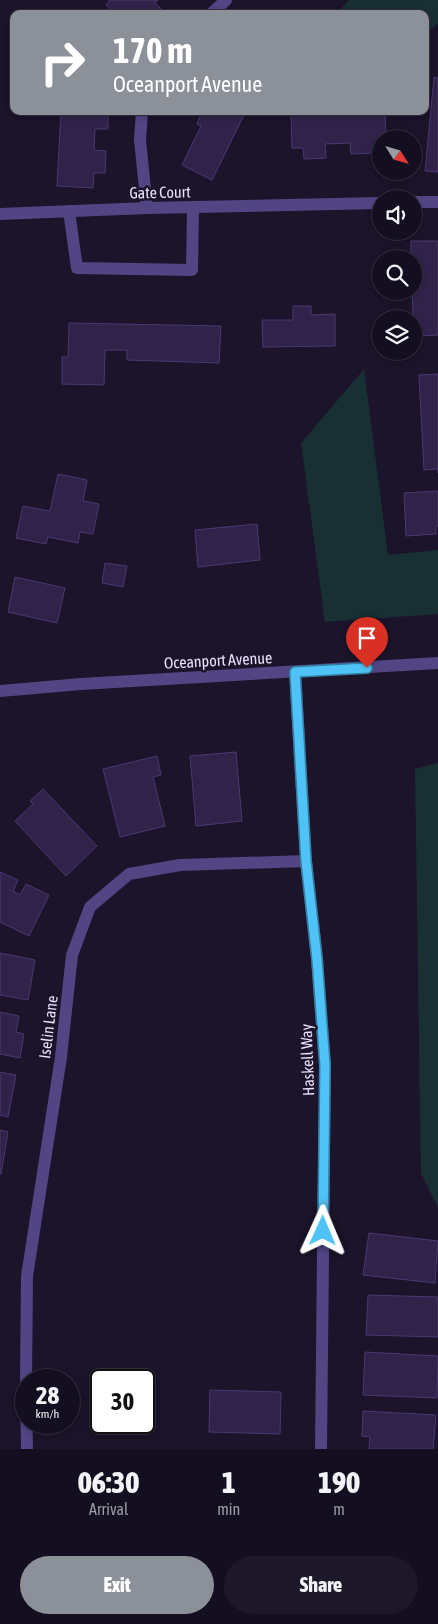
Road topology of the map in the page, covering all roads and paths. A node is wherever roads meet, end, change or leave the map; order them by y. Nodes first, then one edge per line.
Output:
1 (226, 0) edge
2 (215, 10) edge
3 (142, 115) edge
4 (422, 202) edge
5 (438, 202) edge
6 (372, 203) edge
7 (147, 208) junction
8 (193, 208) junction
9 (69, 211) junction
10 (0, 214) edge
11 (438, 663) edge
12 (295, 672) junction
13 (0, 691) edge
14 (306, 861) junction
15 (26, 1369) edge
16 (27, 1434) edge
17 (28, 1449) edge
18 (321, 1449) edge

1 - 2 street
3 - 7 street
4 - 5 street
6 - 8 street, Gate Court
7 - 8 street, Gate Court
7 - 9 street, Gate Court
8 - 9 street
9 - 10 street, Gate Court
11 - 12 street, Oceanport Avenue
12 - 13 street, Oceanport Avenue
12 - 14 street, Haskell Way
14 - 15 street, Iselin Lane
14 - 18 street, Haskell Way
16 - 17 street

